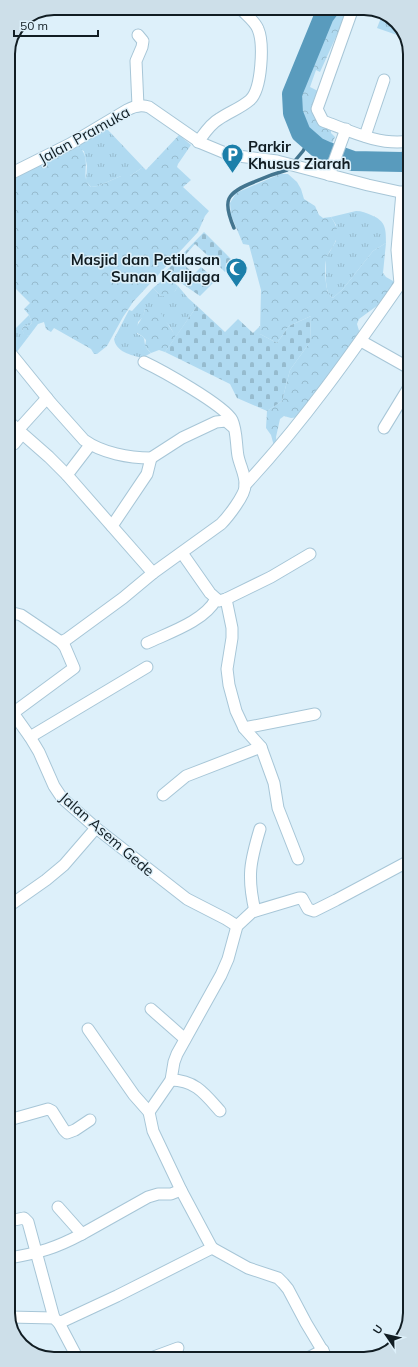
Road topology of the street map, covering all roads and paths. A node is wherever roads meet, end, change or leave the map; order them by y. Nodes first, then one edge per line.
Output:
1 (247, 15) edge
2 (351, 15) edge
3 (138, 35) dead end
4 (384, 80) dead end
5 (138, 106) junction
6 (346, 130) junction
7 (365, 136) junction
8 (198, 142) junction
9 (403, 142) edge
10 (15, 172) edge
11 (330, 172) junction
12 (403, 192) edge
13 (403, 207) edge
14 (403, 276) edge
15 (403, 281) edge
16 (361, 341) junction
17 (15, 359) edge
18 (144, 362) dead end
19 (403, 365) edge
20 (403, 397) edge
21 (47, 398) junction
22 (15, 427) edge
23 (234, 427) junction
24 (384, 428) dead end
25 (20, 432) junction
26 (15, 442) edge
27 (90, 445) junction
28 (151, 458) junction
29 (67, 475) junction
30 (246, 485) junction
31 (112, 526) junction
32 (182, 553) junction
33 (310, 554) dead end
34 (153, 573) junction
35 (221, 599) junction
36 (15, 614) edge
37 (62, 642) junction
38 (147, 643) dead end
39 (147, 668) dead end
40 (15, 710) edge
41 (315, 714) dead end
42 (15, 718) edge
43 (244, 728) junction
44 (30, 737) junction
45 (261, 747) junction
46 (163, 794) dead end
47 (96, 828) junction
48 (260, 829) dead end
49 (298, 859) dead end
50 (403, 865) edge
51 (15, 902) edge
52 (255, 911) junction
53 (237, 926) junction
54 (151, 1009) dead end
55 (88, 1028) dead end
56 (185, 1039) junction
57 (171, 1080) junction
58 (220, 1111) dead end
59 (149, 1112) junction
60 (15, 1118) edge
61 (90, 1120) dead end
62 (180, 1190) junction
63 (58, 1207) dead end
64 (15, 1220) edge
65 (82, 1234) junction
66 (212, 1248) junction
67 (36, 1253) junction
68 (15, 1257) edge
69 (15, 1317) edge
70 (56, 1320) junction
71 (178, 1348) dead end
72 (74, 1352) edge
73 (167, 1352) edge
74 (324, 1352) edge

1 - 8 street
2 - 6 street
3 - 5 street
4 - 7 street
5 - 8 street, Jalan Pramuka
5 - 10 street, Jalan Pramuka
6 - 7 street
6 - 11 street
7 - 9 street
8 - 11 street, Jalan Pramuka
11 - 12 street, Jalan Pramuka
13 - 14 street
15 - 16 street
16 - 19 street
16 - 30 street
17 - 21 street
18 - 23 street
20 - 24 street
21 - 25 street
21 - 27 street
22 - 25 street
23 - 28 street
23 - 30 street
25 - 26 street
25 - 29 street
27 - 28 street
27 - 29 street
28 - 31 street
29 - 31 street
30 - 32 street
31 - 34 street
32 - 34 street
32 - 35 street
33 - 35 street
34 - 37 street
35 - 38 street
35 - 43 street
36 - 37 street
37 - 40 street
39 - 44 street
41 - 43 street
42 - 44 street, Jalan Asem Gede
43 - 45 street
44 - 47 street, Jalan Asem Gede
45 - 46 street
45 - 49 street
47 - 51 street
47 - 53 street, Jalan Asem Gede
48 - 52 street
50 - 52 street
52 - 53 street
53 - 56 street
54 - 56 street
55 - 59 street
56 - 57 street
57 - 58 street
57 - 59 street
59 - 62 street
60 - 61 street
62 - 65 street
62 - 66 street
63 - 65 street
64 - 67 street
65 - 67 street
66 - 70 street
66 - 74 street
67 - 68 street
67 - 70 street
69 - 70 street
70 - 72 street
71 - 73 street

